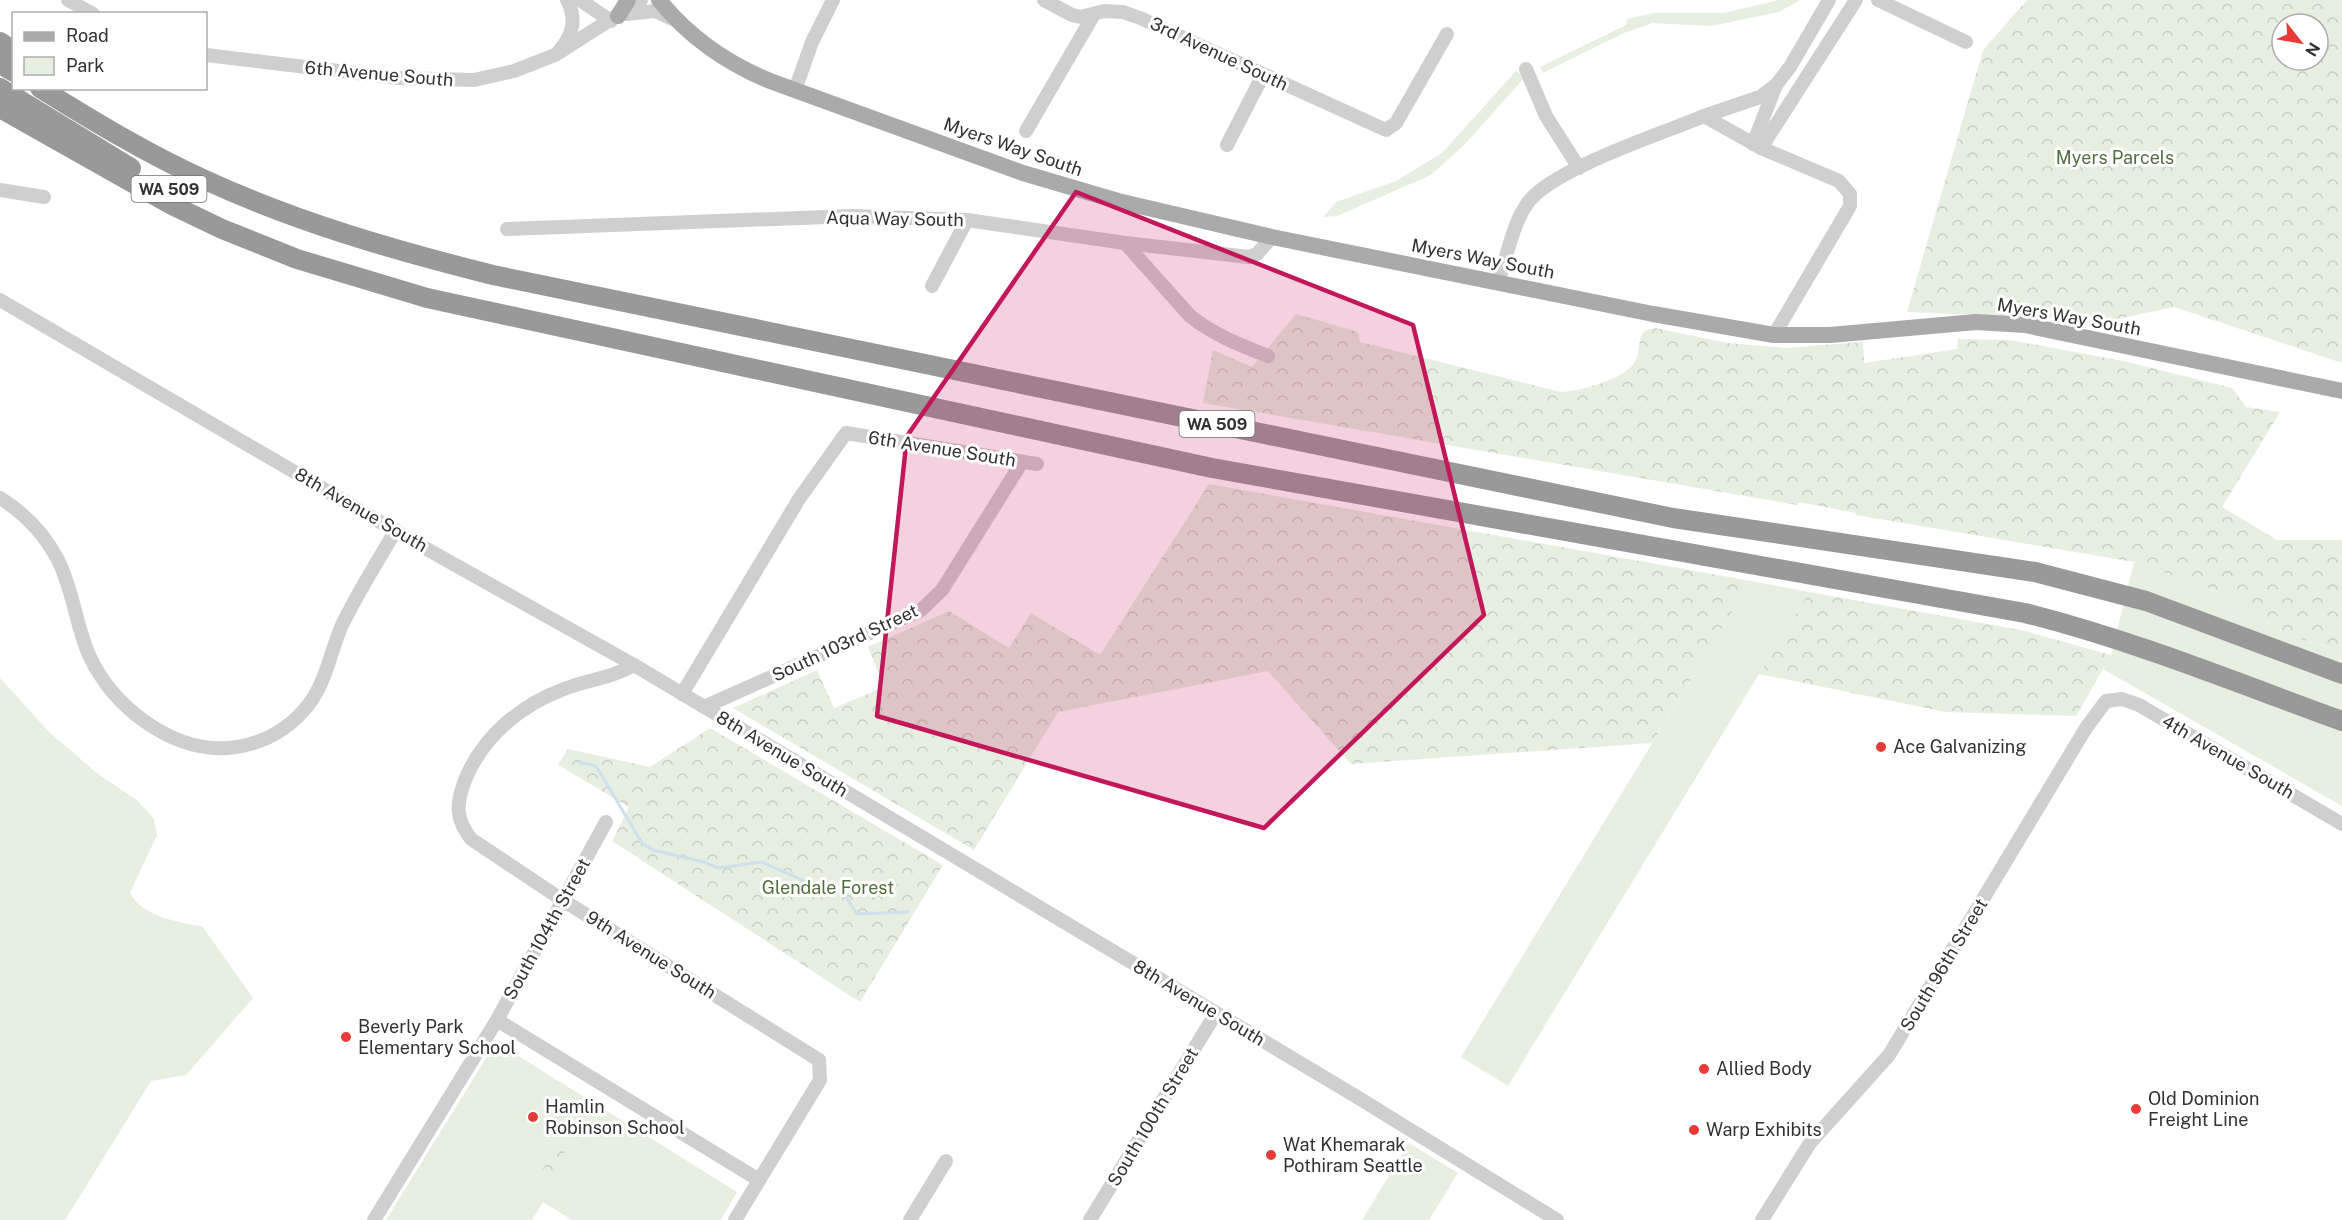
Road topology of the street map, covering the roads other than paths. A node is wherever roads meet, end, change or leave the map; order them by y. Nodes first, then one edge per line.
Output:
1 (69, 0) edge
2 (567, 0) edge
3 (580, 0) edge
4 (628, 0) edge
5 (641, 0) edge
6 (659, 0) edge
7 (832, 0) edge
8 (1044, 0) edge
9 (1829, 0) edge
10 (1856, 0) edge
11 (1878, 0) edge
12 (1103, 9) edge
13 (90, 12) edge
14 (614, 18) junction
15 (685, 28) junction
16 (1447, 34) dead end
17 (1966, 42) dead end
18 (207, 55) edge
19 (555, 55) junction
20 (1526, 69) dead end
21 (1263, 75) junction
22 (1776, 85) junction
23 (0, 88) edge
24 (43, 90) edge
25 (62, 90) edge
26 (795, 90) junction
27 (0, 108) edge
28 (1704, 116) junction
29 (105, 128) junction
30 (1026, 131) dead end
31 (1227, 145) dead end
32 (1757, 146) junction
33 (1579, 168) junction
34 (0, 190) edge
35 (44, 197) dead end
36 (967, 220) junction
37 (507, 229) dead end
38 (1272, 237) junction
39 (1125, 243) junction
40 (346, 273) junction
41 (1498, 282) junction
42 (932, 286) dead end
43 (0, 300) edge
44 (1774, 335) junction
45 (1268, 356) dead end
46 (2342, 391) edge
47 (1022, 462) junction
48 (1037, 464) dead end
49 (0, 498) edge
50 (396, 530) junction
51 (634, 665) junction
52 (2342, 674) edge
53 (682, 694) junction
54 (2112, 699) joint
55 (704, 707) junction
56 (2342, 721) edge
57 (606, 822) dead end
58 (2342, 824) edge
59 (564, 901) junction
60 (1216, 1013) junction
61 (497, 1020) junction
62 (946, 1161) dead end
63 (759, 1180) junction
64 (374, 1220) edge
65 (735, 1220) edge
66 (910, 1220) edge
67 (1090, 1220) edge
68 (1557, 1220) edge
69 (1762, 1220) edge

1 - 13 street
2 - 19 street
3 - 14 street
4 - 14 main road
5 - 14 street, 6th Avenue South
6 - 15 main road, Myers Way South
7 - 26 street
8 - 12 street, 3rd Avenue South
9 - 22 street
10 - 32 street
11 - 17 street
12 - 21 street, 3rd Avenue South
12 - 30 street
14 - 15 street
14 - 19 street, 6th Avenue South
15 - 26 main road, Myers Way South
16 - 21 street, 3rd Avenue South
18 - 19 street, 6th Avenue South
20 - 33 street
21 - 31 street
22 - 28 street
22 - 32 street
23 - 40 highway, WA 509
24 - 29 highway, WA 509
25 - 29 highway
26 - 38 main road, Myers Way South
27 - 40 highway
28 - 32 street
28 - 33 street
29 - 52 highway, WA 509
32 - 44 street
33 - 41 street
34 - 35 street
36 - 37 street, Aqua Way South
36 - 39 street, Aqua Way South
36 - 42 street
38 - 39 street, Aqua Way South
38 - 41 main road, Myers Way South
39 - 45 street
40 - 56 highway, WA 509
41 - 44 main road, Myers Way South
43 - 50 street, 8th Avenue South
44 - 46 main road, Myers Way South
47 - 48 street, 6th Avenue South
47 - 53 street, 6th Avenue South
47 - 55 street, South 103rd Street
49 - 50 street
50 - 51 street, 8th Avenue South
51 - 53 street, 8th Avenue South
51 - 59 street, 9th Avenue South
53 - 55 street, 8th Avenue South
54 - 58 street, 4th Avenue South
54 - 69 street, South 96th Street
55 - 60 street, 8th Avenue South
57 - 59 street, South 104th Street
59 - 61 street, South 104th Street
59 - 63 street, 9th Avenue South
60 - 67 street, South 100th Street
60 - 68 street, 8th Avenue South
61 - 63 street
61 - 64 street, South 104th Street
62 - 66 street
63 - 65 street

